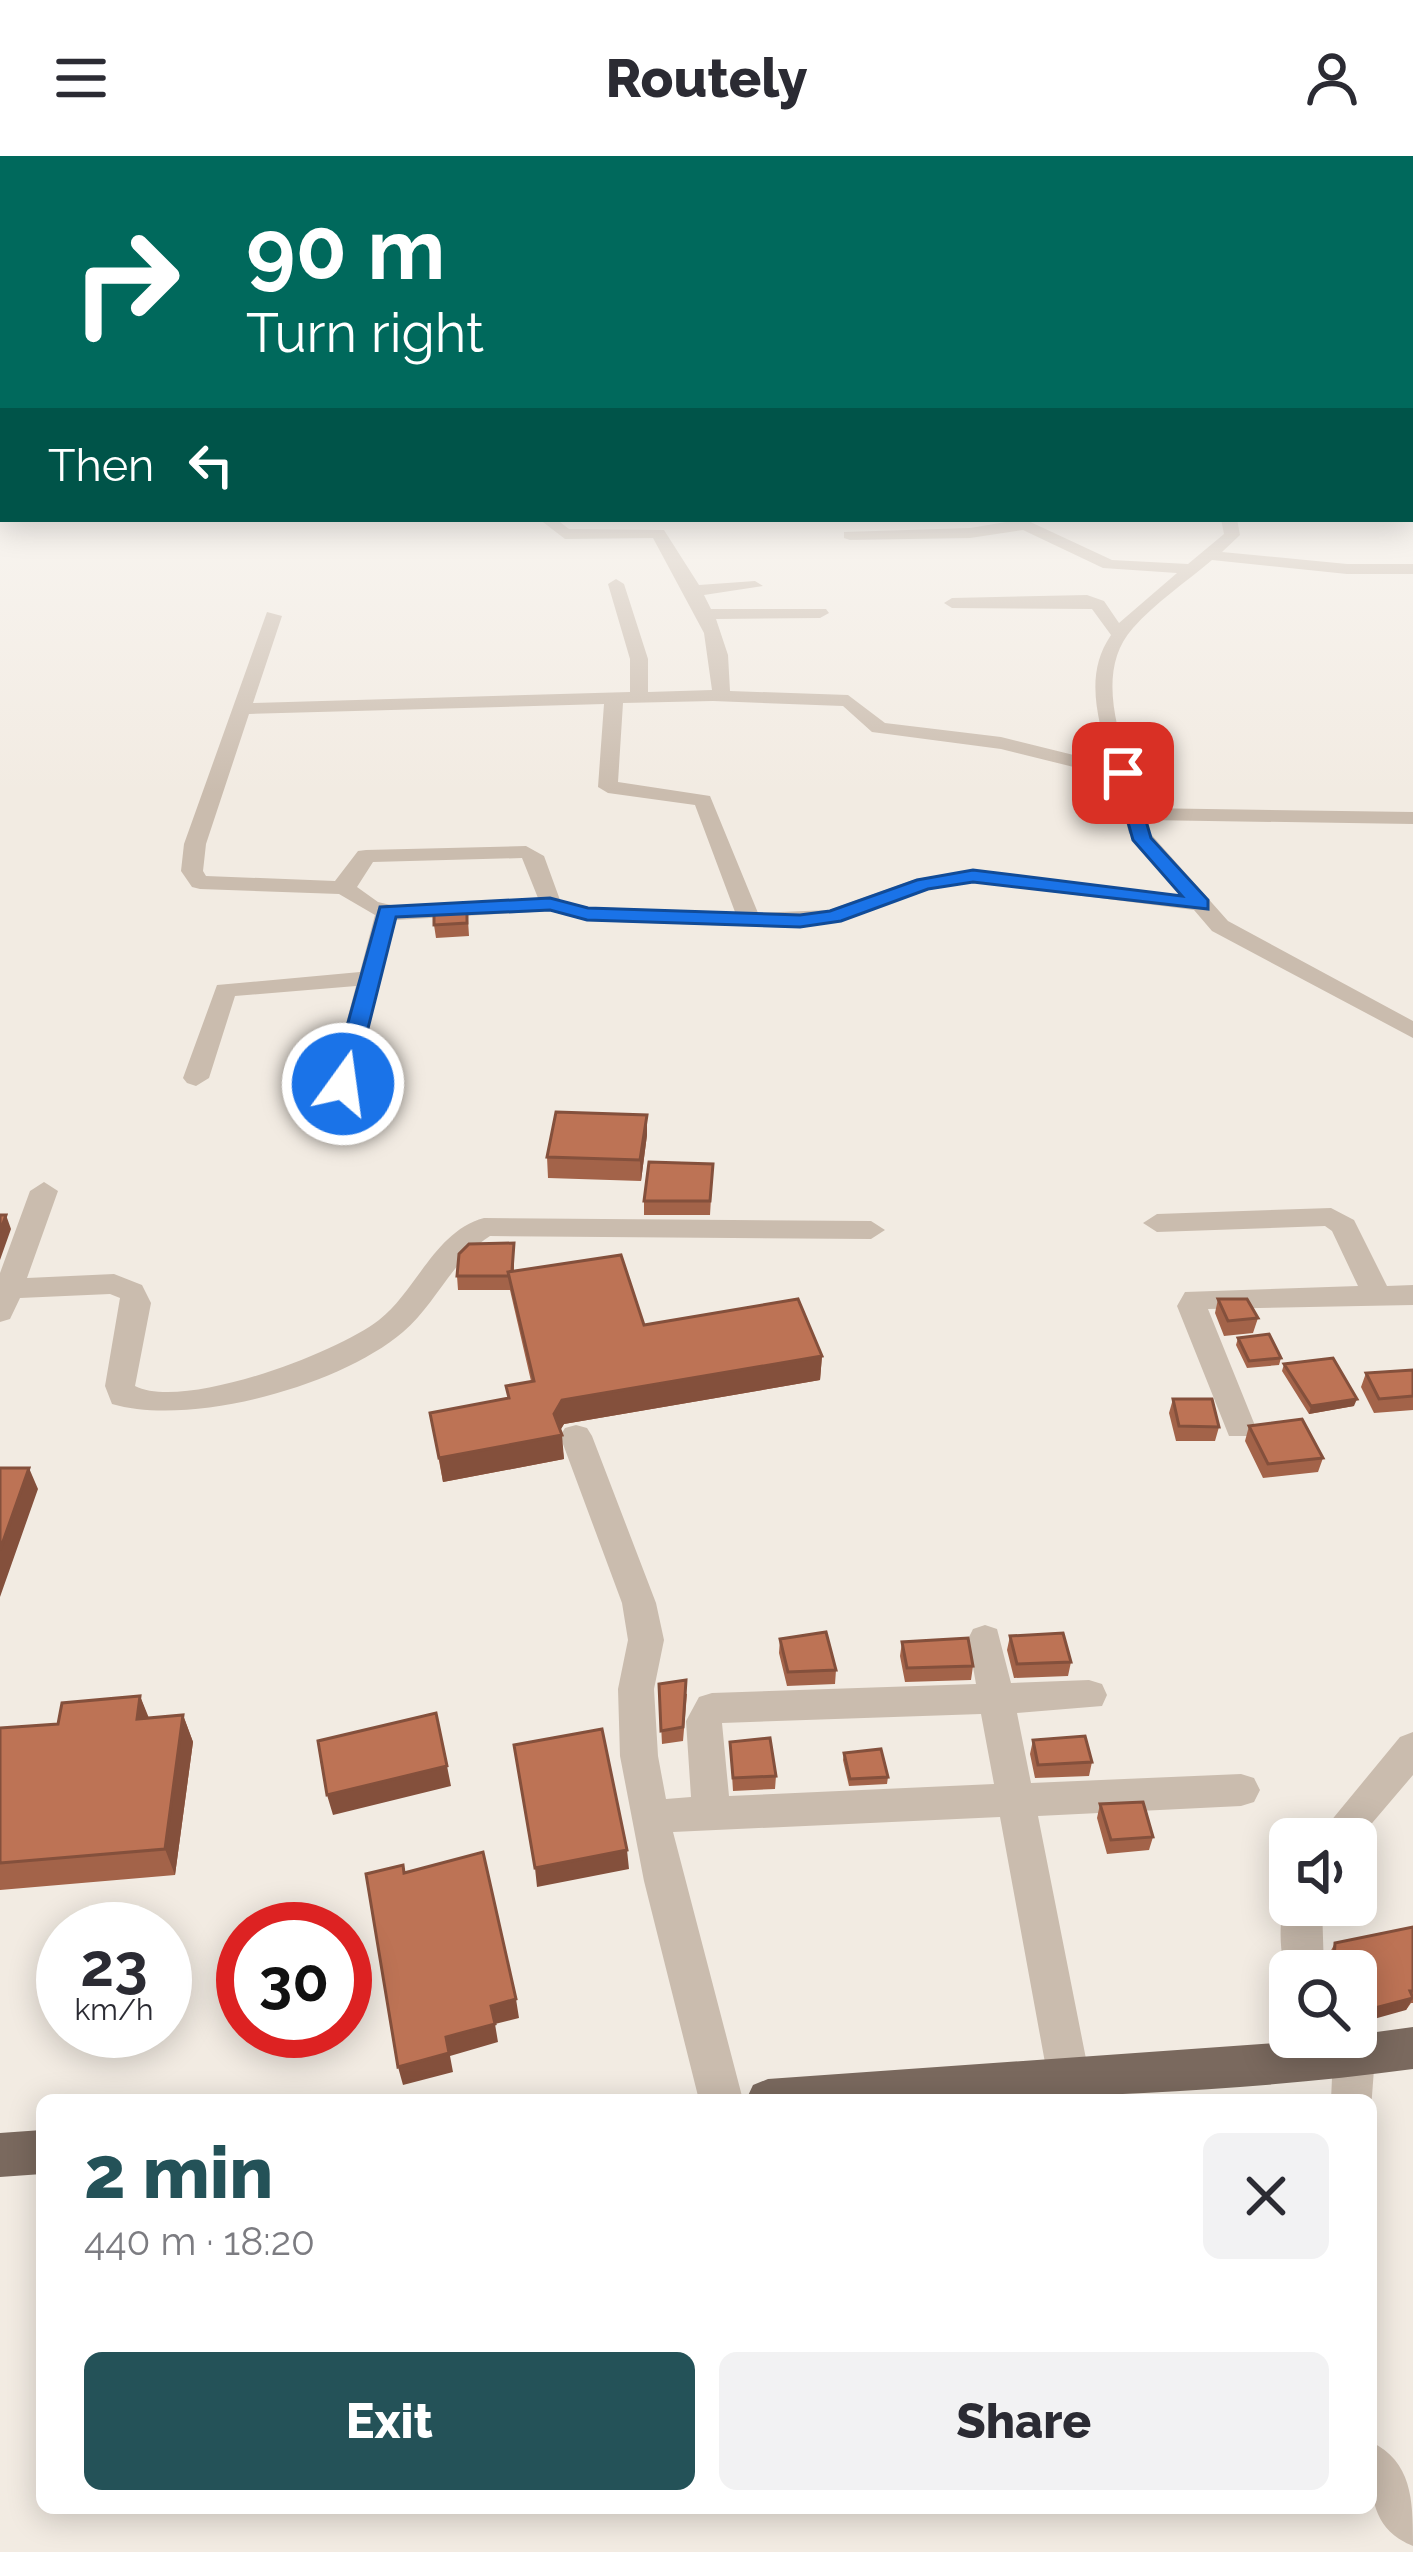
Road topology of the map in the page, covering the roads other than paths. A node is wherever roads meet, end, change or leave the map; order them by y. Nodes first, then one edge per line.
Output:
1 (679, 570) edge
2 (1191, 570) edge
3 (616, 584) dead end
4 (755, 586) dead end
5 (691, 591) junction
6 (952, 603) dead end
7 (820, 613) dead end
8 (704, 614) junction
9 (273, 616) dead end
10 (1119, 634) junction
11 (716, 696) junction
12 (638, 698) junction
13 (614, 699) junction
14 (240, 709) junction
15 (1123, 773) junction
16 (1134, 814) junction
17 (1413, 818) edge
18 (344, 887) junction
19 (550, 904) junction
20 (1201, 904) junction
21 (387, 912) junction
22 (749, 919) junction
23 (370, 978) junction
24 (1413, 1031) edge
25 (196, 1078) dead end
26 (343, 1084) dead end
27 (44, 1190) dead end
28 (1157, 1223) dead end
29 (871, 1230) dead end
30 (1413, 1295) edge
31 (1377, 1296) junction
32 (4, 1301) edge
33 (1240, 1428) dead end
34 (577, 1436) dead end
35 (985, 1639) dead end
36 (1089, 1694) dead end
37 (996, 1698) junction
38 (1413, 1748) edge
39 (1241, 1790) dead end
40 (1016, 1798) junction
41 (711, 1812) junction
42 (651, 1816) junction
43 (1353, 1818) edge
44 (1413, 2048) edge
45 (1377, 2050) edge
46 (1270, 2058) edge
47 (1331, 2058) edge
48 (1069, 2079) junction
49 (720, 2094) edge
50 (854, 2094) edge
51 (1350, 2094) edge
52 (36, 2152) edge
53 (0, 2155) edge
54 (1377, 2475) edge
55 (1413, 2521) edge

1 - 5 street
2 - 10 street
3 - 12 street
4 - 5 street
5 - 8 street
6 - 10 street
7 - 8 street
8 - 11 street
9 - 14 street
10 - 15 street
11 - 12 street
11 - 15 street
12 - 13 street
13 - 14 street
13 - 22 street
14 - 18 street
15 - 16 street
16 - 17 street
16 - 20 street
18 - 19 street
18 - 21 street
19 - 21 street
19 - 22 street
20 - 22 street
20 - 24 street
21 - 23 street
23 - 25 street
23 - 26 street
27 - 32 street
28 - 31 street
29 - 32 street
30 - 31 street
31 - 33 street
34 - 42 street
35 - 37 street
36 - 37 street
37 - 40 street
37 - 41 street
38 - 43 street
39 - 40 street
40 - 41 street
40 - 48 street
41 - 42 street
42 - 49 street
44 - 45 main road
46 - 48 main road
47 - 51 street
48 - 50 main road
52 - 53 main road
54 - 55 street

